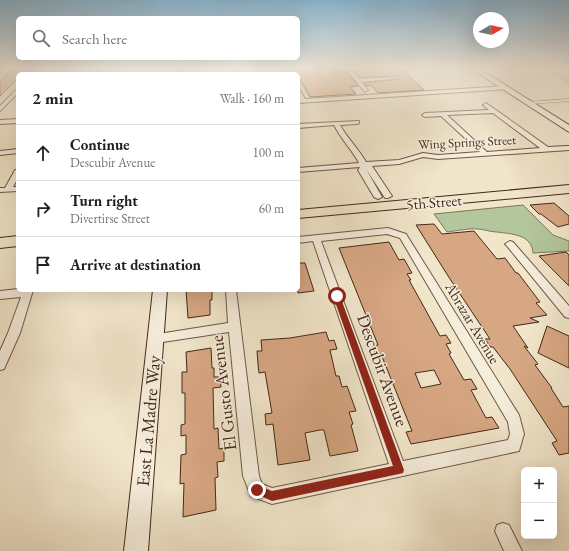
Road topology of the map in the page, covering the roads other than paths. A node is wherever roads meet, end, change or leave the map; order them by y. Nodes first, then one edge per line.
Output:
1 (415, 94) edge
2 (515, 94) edge
3 (15, 96) edge
4 (569, 100) edge
5 (300, 101) edge
6 (530, 103) junction
7 (486, 105) dead end
8 (0, 109) edge
9 (494, 110) junction
10 (442, 114) junction
11 (424, 115) dead end
12 (16, 121) edge
13 (0, 122) edge
14 (357, 122) dead end
15 (336, 124) junction
16 (300, 126) edge
17 (569, 129) edge
18 (567, 148) dead end
19 (547, 150) junction
20 (16, 151) edge
21 (0, 153) edge
22 (486, 154) junction
23 (364, 165) junction
24 (300, 170) edge
25 (16, 174) edge
26 (375, 175) junction
27 (365, 176) junction
28 (569, 180) edge
29 (16, 189) edge
30 (569, 189) edge
31 (3, 190) edge
32 (383, 197) junction
33 (300, 204) edge
34 (300, 214) edge
35 (16, 231) edge
36 (0, 233) edge
37 (316, 238) junction
38 (300, 240) edge
39 (16, 241) edge
40 (0, 243) edge
41 (510, 244) dead end
42 (20, 292) edge
43 (27, 292) edge
44 (160, 292) edge
45 (231, 292) edge
46 (0, 295) edge
47 (569, 314) edge
48 (234, 327) junction
49 (156, 338) junction
50 (0, 365) edge
51 (399, 470) junction
52 (503, 530) dead end
53 (136, 551) edge
54 (513, 551) edge

1 - 5 street
2 - 6 street
3 - 8 street
4 - 6 lane
6 - 17 street
7 - 9 street
9 - 10 street
9 - 19 street
10 - 11 street
10 - 22 street
12 - 13 street
14 - 15 street
15 - 16 street
15 - 23 street
18 - 19 street, Wing Springs Street
19 - 22 street, Wing Springs Street
20 - 21 street
22 - 23 street, Wing Springs Street
23 - 24 street, Wing Springs Street
23 - 26 street
23 - 27 street
25 - 31 street
26 - 27 lane
26 - 32 street
27 - 32 street
28 - 32 main road, 5th Street
29 - 31 street
30 - 34 main road, 5th Street
32 - 33 main road, 5th Street
35 - 36 main road
37 - 38 street
37 - 51 street, Descubir Avenue
37 - 51 street, Abrazar Avenue
39 - 40 main road
41 - 47 street
42 - 46 street
43 - 50 street
44 - 49 street, East La Madre Way
45 - 48 street, El Gusto Avenue
48 - 49 street
48 - 51 street, El Gusto Avenue
49 - 53 street, East La Madre Way
52 - 54 street

